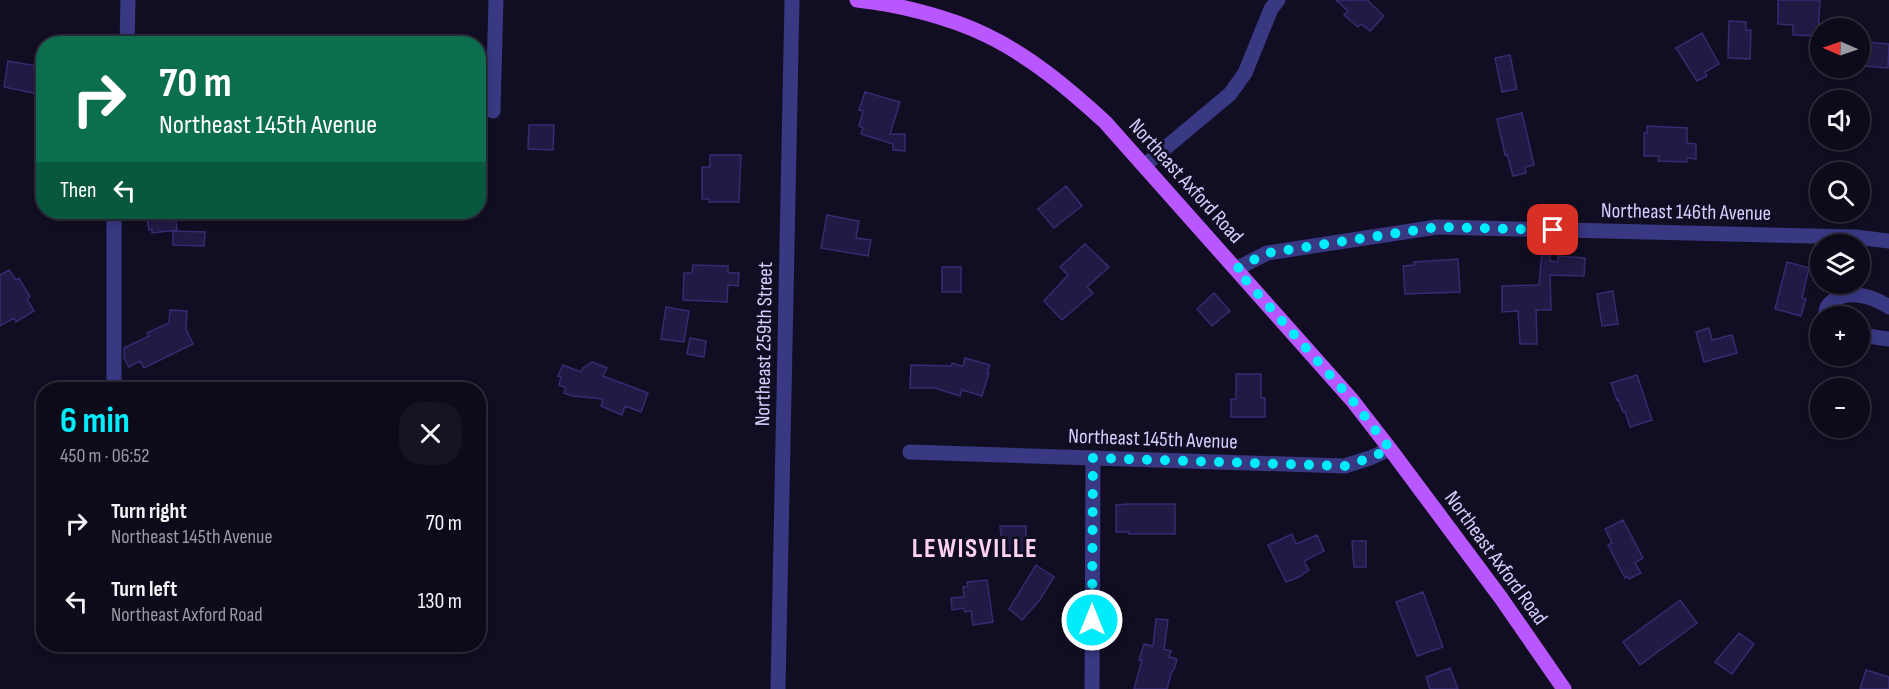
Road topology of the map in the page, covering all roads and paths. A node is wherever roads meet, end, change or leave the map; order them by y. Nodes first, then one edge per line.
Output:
1 (128, 0) edge
2 (496, 0) edge
3 (792, 0) edge
4 (857, 0) edge
5 (1273, 3) edge
6 (127, 36) edge
7 (493, 111) dead end
8 (1145, 165) junction
9 (114, 219) edge
10 (1889, 241) edge
11 (1236, 269) junction
12 (1828, 306) edge
13 (1889, 307) edge
14 (1870, 336) edge
15 (1889, 339) edge
16 (114, 382) edge
17 (1390, 449) junction
18 (910, 452) dead end
19 (1093, 458) junction
20 (778, 689) edge
21 (1092, 689) edge
22 (1564, 689) edge

1 - 6 street
2 - 7 street
3 - 20 street, Northeast 259th Street
4 - 8 main road, Northeast Axford Road
5 - 8 street
8 - 11 main road, Northeast Axford Road
9 - 16 street
10 - 11 street, Northeast 146th Avenue
11 - 17 main road, Northeast Axford Road
12 - 13 street
14 - 15 street
17 - 19 street, Northeast 145th Avenue
17 - 22 main road, Northeast Axford Road
18 - 19 street, Northeast 145th Avenue
19 - 21 street

